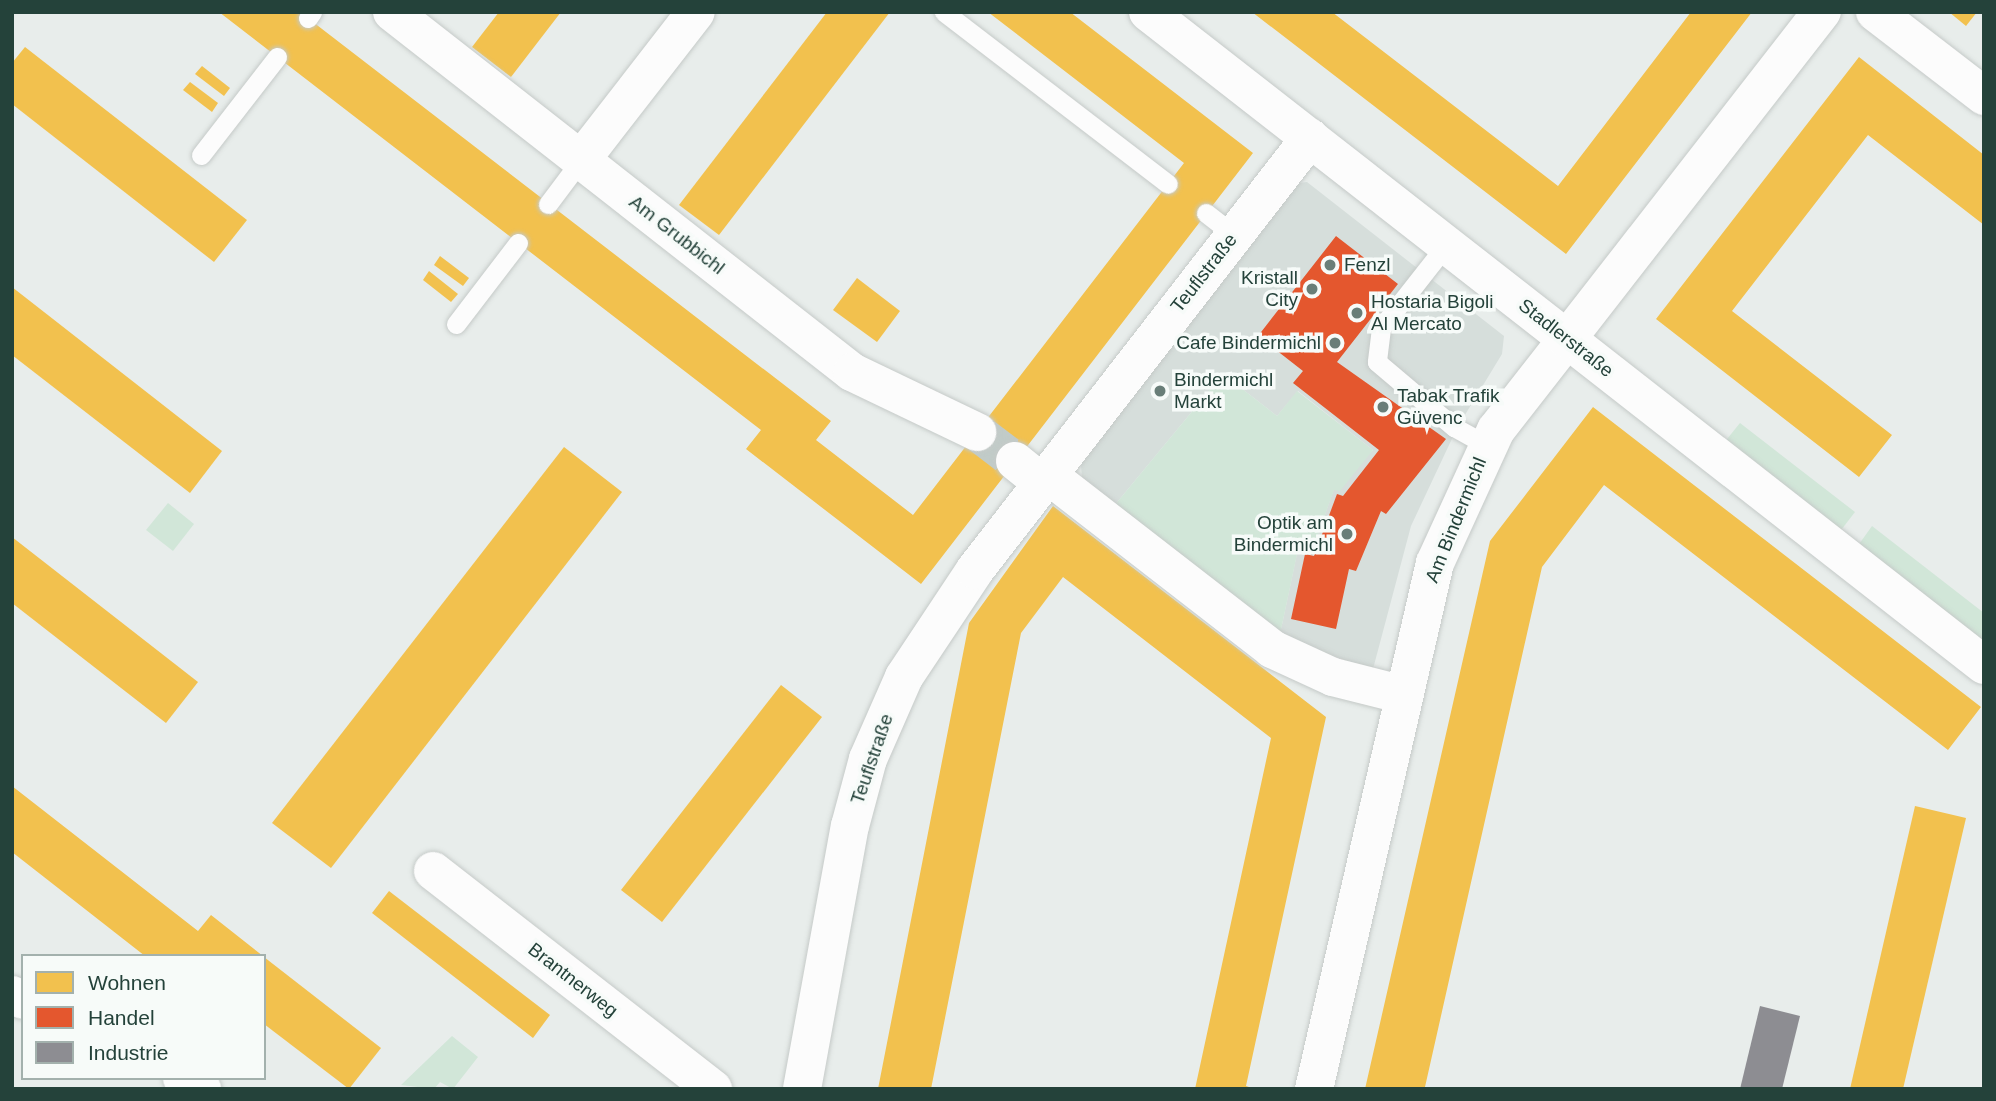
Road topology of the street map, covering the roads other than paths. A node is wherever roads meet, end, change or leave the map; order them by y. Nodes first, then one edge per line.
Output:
1 (392, 12) edge
2 (696, 12) edge
3 (944, 12) edge
4 (1149, 12) edge
5 (1822, 12) edge
6 (1875, 12) edge
7 (277, 57) dead end
8 (1984, 96) edge
9 (1310, 138) junction
10 (201, 155) dead end
11 (582, 160) junction
12 (1168, 184) dead end
13 (548, 204) dead end
14 (518, 243) dead end
15 (1446, 245) junction
16 (456, 324) dead end
17 (1567, 339) junction
18 (977, 432) tunnel mouth
19 (1487, 445) junction
20 (1035, 473) junction
21 (1984, 665) edge
22 (1404, 695) junction
23 (433, 872) dead end
24 (185, 1080) edge
25 (202, 1089) edge
26 (713, 1089) edge
27 (802, 1089) edge
28 (1314, 1089) edge

1 - 11 street, Am Grubbichl
2 - 11 street
3 - 12 lane
4 - 9 street, Stadlerstraße
5 - 17 street, Am Bindermichl
6 - 8 street
7 - 10 lane
9 - 15 street, Stadlerstraße
9 - 20 street, Teuflstraße
11 - 13 lane
11 - 18 street, Am Grubbichl
14 - 16 lane
15 - 17 street, Stadlerstraße
15 - 19 lane
17 - 19 street, Am Bindermichl
17 - 21 street, Stadlerstraße
19 - 22 street, Am Bindermichl
20 - 22 street
20 - 27 street, Teuflstraße
22 - 28 street, Am Bindermichl
23 - 26 street, Brantnerweg
24 - 25 street

